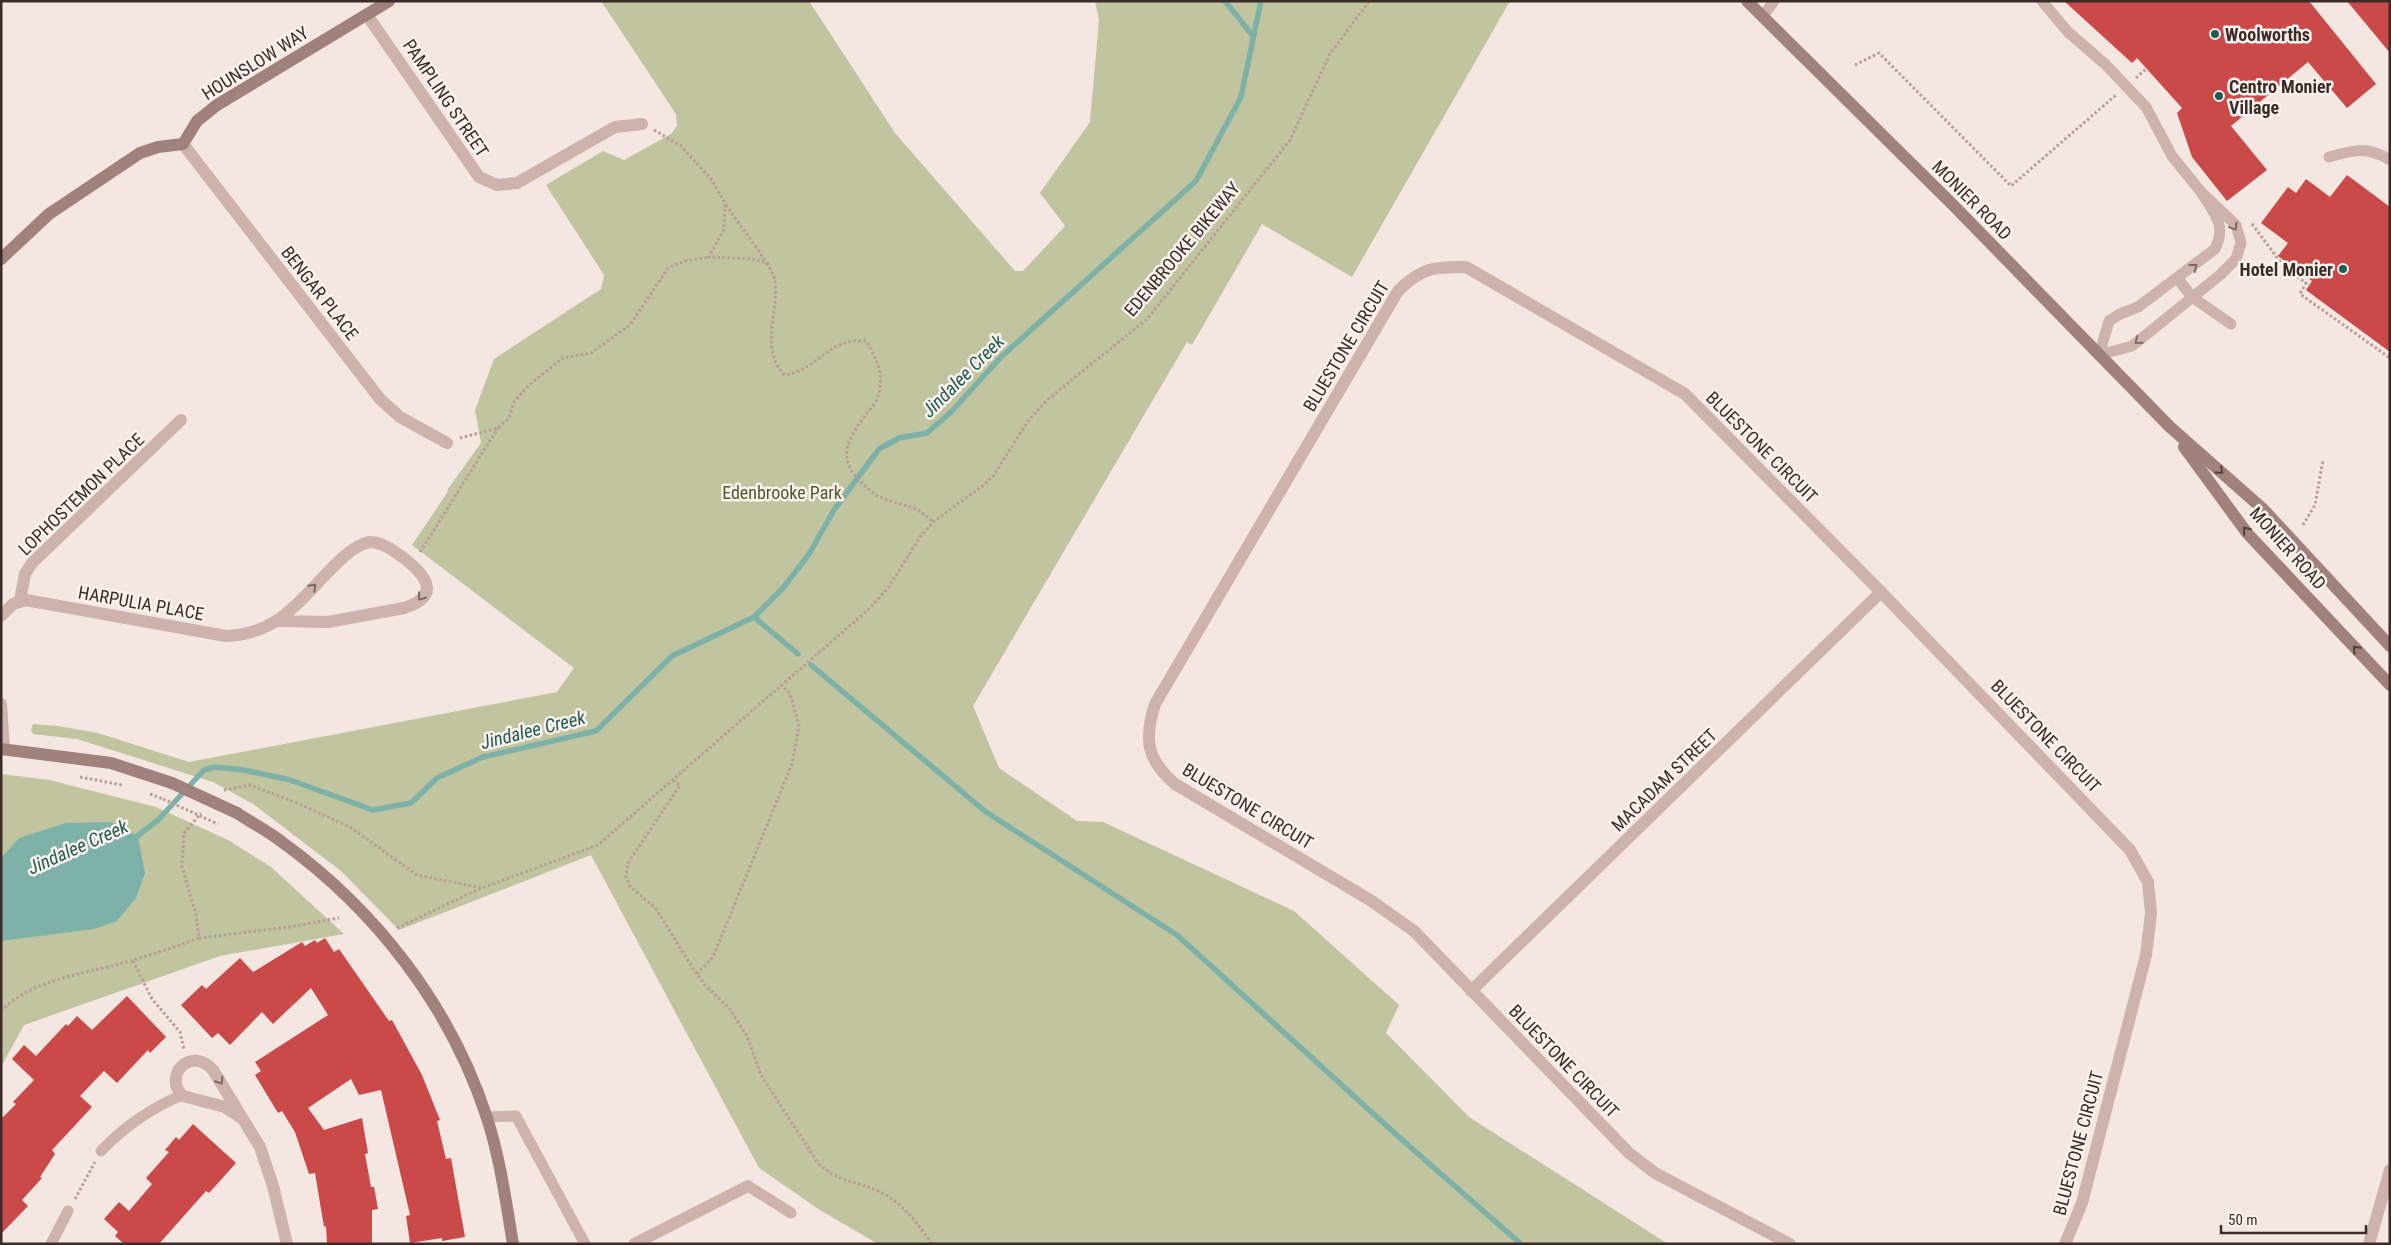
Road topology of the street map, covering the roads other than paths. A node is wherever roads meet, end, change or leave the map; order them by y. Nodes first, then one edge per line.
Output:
1 (389, 1) edge
2 (1746, 1) edge
3 (1774, 1) edge
4 (2042, 1) edge
5 (367, 15) junction
6 (1762, 16) junction
7 (642, 124) road end
8 (182, 144) junction
9 (2329, 157) dead end
10 (2390, 160) edge
11 (2201, 192) junction
12 (1, 260) edge
13 (2178, 279) junction
14 (2192, 296) junction
15 (2231, 324) dead end
16 (2099, 355) junction
17 (181, 420) dead end
18 (2170, 427) junction
19 (447, 442) road end
20 (1881, 592) junction
21 (20, 600) junction
22 (1, 616) edge
23 (279, 621) junction
24 (2390, 646) edge
25 (2390, 685) edge
26 (1, 704) edge
27 (3, 749) edge
28 (1471, 991) junction
29 (182, 1095) junction
30 (486, 1117) junction
31 (243, 1119) junction
32 (101, 1151) road end
33 (2390, 1170) edge
34 (748, 1186) joint
35 (68, 1211) road end
36 (792, 1213) dead end
37 (51, 1244) edge
38 (287, 1244) edge
39 (513, 1244) edge
40 (585, 1244) edge
41 (634, 1244) edge
42 (1790, 1244) edge
43 (2065, 1244) edge
44 (2369, 1244) edge

1 - 5 street, HOUNSLOW WAY
2 - 6 street, MONIER ROAD
3 - 6 lane
4 - 11 lane
5 - 7 street, PAMPLING STREET
5 - 8 street, HOUNSLOW WAY
6 - 16 street, MONIER ROAD
8 - 12 street
8 - 19 street, BENGAR PLACE
9 - 10 lane
13 -> 11 lane
11 -> 14 lane
13 - 14 lane
13 - 16 lane
14 - 15 lane
14 -> 16 lane
16 - 18 street, MONIER ROAD
17 - 21 street, LOPHOSTEMON PLACE
18 -> 24 street, MONIER ROAD
25 -> 18 street, MONIER ROAD
20 - 28 street, MACADAM STREET
20 - 28 street, BLUESTONE CIRCUIT
20 - 43 street, BLUESTONE CIRCUIT
21 - 22 street
21 - 23 street, HARPULIA PLACE
23 -> 23 street, HARPULIA PLACE
26 - 27 street
27 - 30 street, bridge
28 - 42 street, BLUESTONE CIRCUIT
29 - 31 street
29 -> 31 street
29 - 32 lane
30 - 39 street
30 - 40 lane
31 - 38 street
33 - 44 street
34 - 36 lane
34 - 41 street
35 - 37 lane

